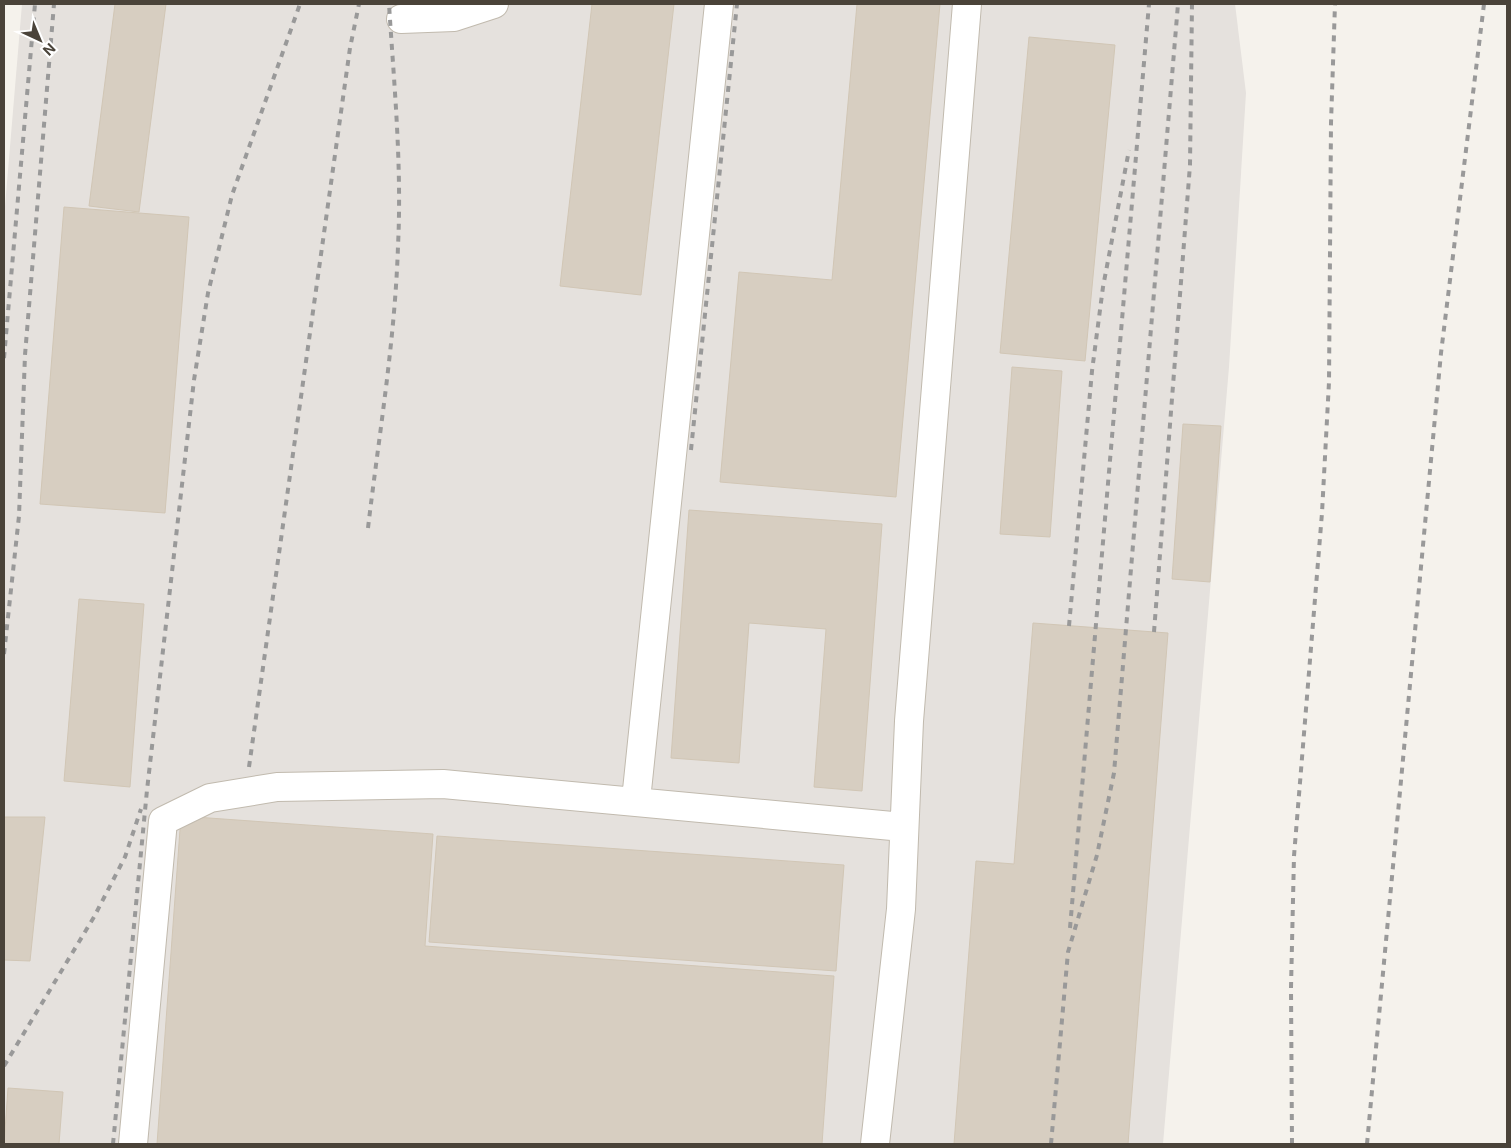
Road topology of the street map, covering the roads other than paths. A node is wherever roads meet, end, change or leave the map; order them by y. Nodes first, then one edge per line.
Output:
1 (494, 4) edge
2 (719, 4) edge
3 (967, 4) edge
4 (401, 19) dead end
5 (636, 800) junction
6 (903, 827) junction
7 (133, 1144) edge
8 (875, 1144) edge

1 - 4 lane
2 - 5 lane
3 - 6 lane
5 - 6 lane
5 - 7 lane
6 - 8 lane

